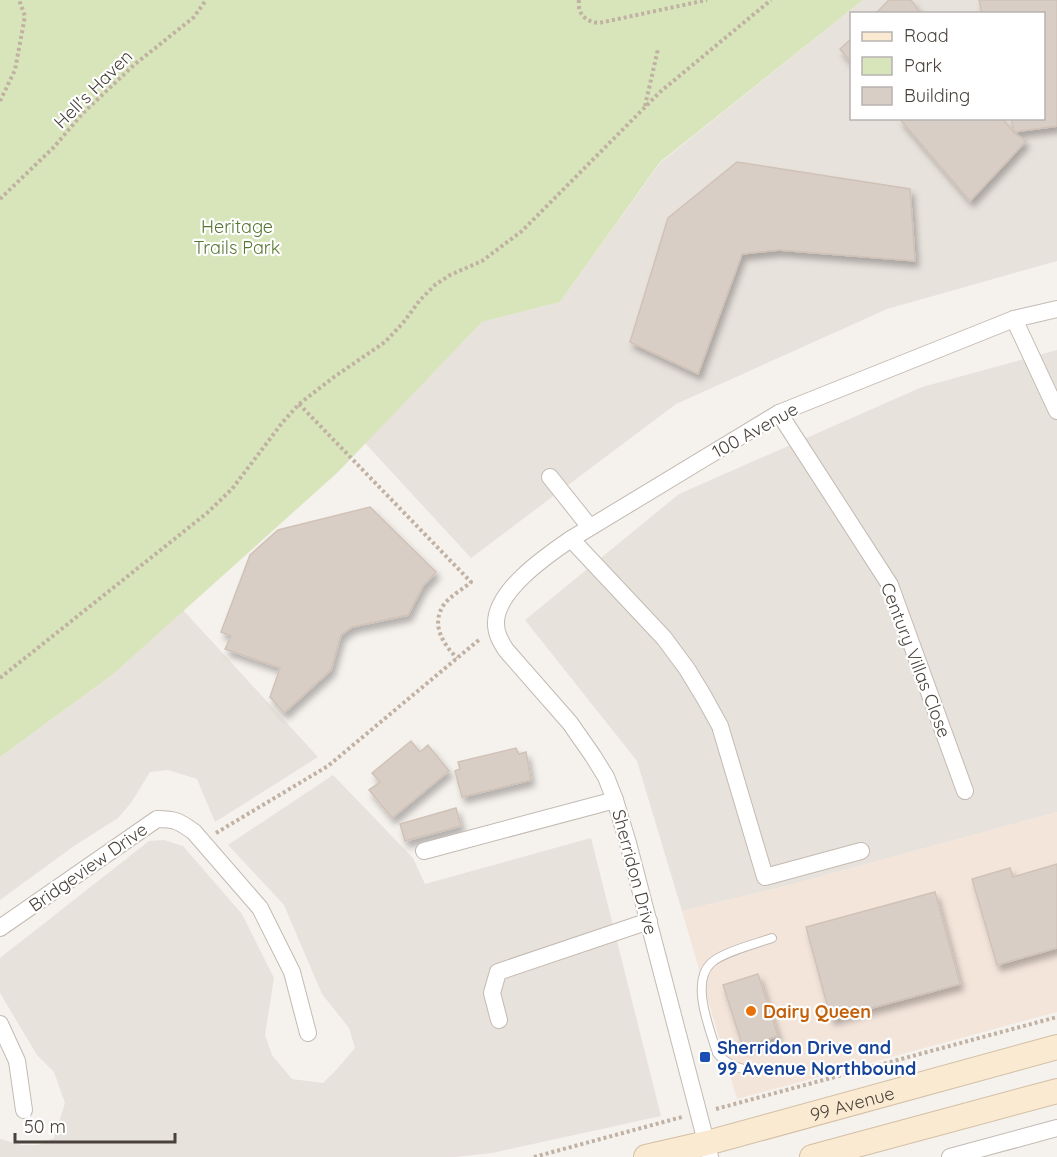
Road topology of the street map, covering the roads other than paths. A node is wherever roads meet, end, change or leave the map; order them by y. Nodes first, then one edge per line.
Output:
1 (1057, 309) edge
2 (1014, 320) junction
3 (1057, 411) edge
4 (779, 413) junction
5 (550, 477) dead end
6 (589, 526) junction
7 (571, 538) junction
8 (496, 623) joint
9 (964, 791) dead end
10 (615, 800) junction
11 (424, 851) dead end
12 (861, 851) dead end
13 (649, 921) junction
14 (0, 928) edge
15 (772, 938) dead end
16 (499, 1020) dead end
17 (0, 1024) edge
18 (308, 1033) dead end
19 (1057, 1047) edge
20 (749, 1069) dead end
21 (1057, 1091) edge
22 (24, 1110) dead end
23 (1057, 1128) edge
24 (708, 1150) edge
25 (646, 1157) edge
26 (812, 1157) edge
27 (950, 1157) edge

1 - 2 street, 100 Avenue
2 - 3 street
2 - 4 street, 100 Avenue
4 - 6 street, 100 Avenue
4 - 9 street, Century Villas Close
5 - 6 street
6 - 7 street, 100 Avenue
7 - 8 street, 100 Avenue
7 - 12 street
8 - 10 street, Sherridon Drive
10 - 11 street
10 - 13 street, Sherridon Drive
13 - 16 street
13 - 24 street, Sherridon Drive
14 - 18 street, Bridgeview Drive
15 - 20 lane
17 - 22 street
19 - 24 main road, 99 Avenue
21 - 26 main road
23 - 27 street
24 - 25 main road, 99 Avenue

